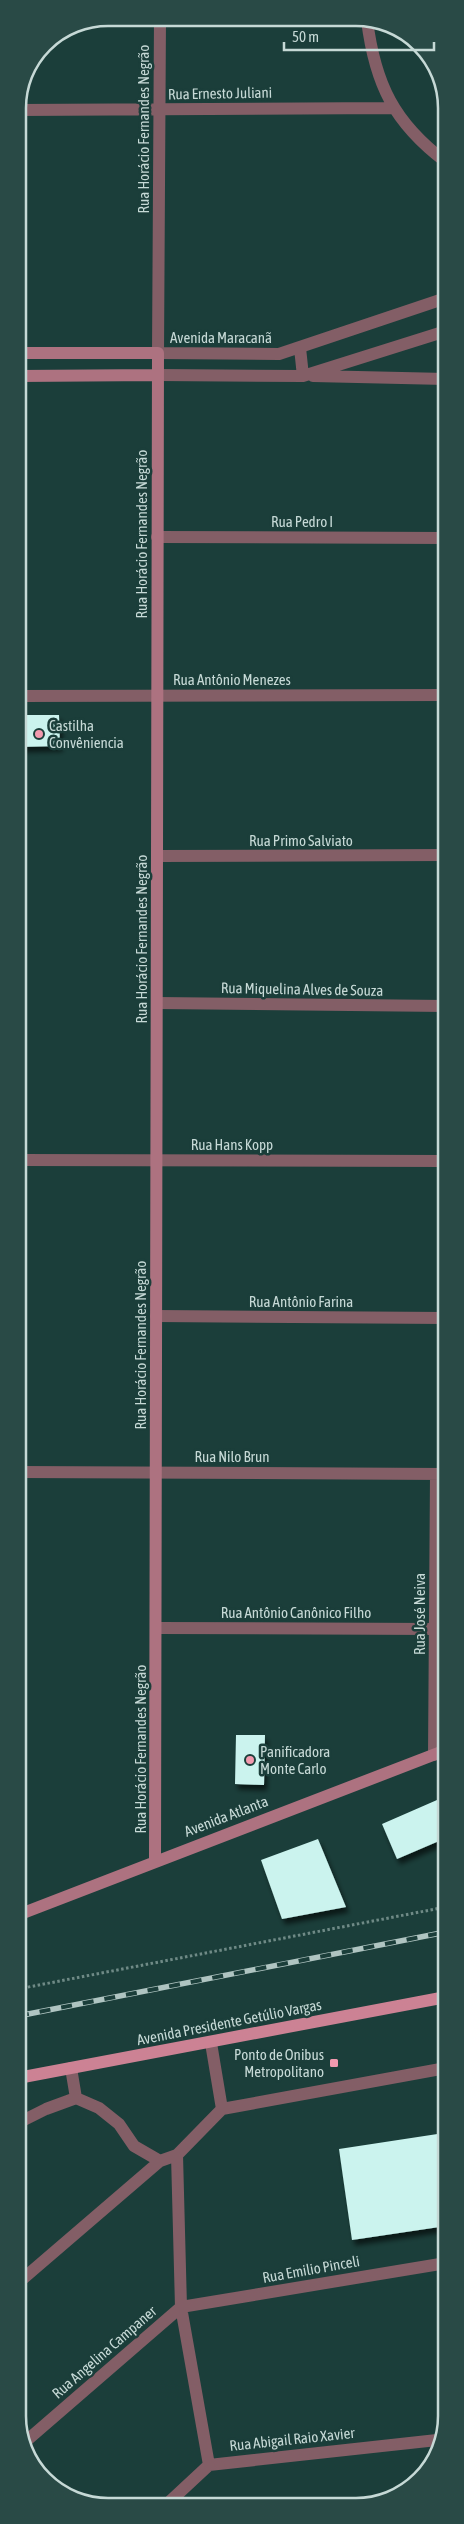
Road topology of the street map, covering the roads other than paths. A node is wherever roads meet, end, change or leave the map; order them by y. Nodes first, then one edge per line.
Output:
1 (160, 26) edge
2 (368, 28) edge
3 (393, 108) junction
4 (26, 110) edge
5 (160, 110) junction
6 (438, 156) edge
7 (438, 301) edge
8 (438, 334) edge
9 (300, 348) junction
10 (26, 353) edge
11 (72, 353) junction
12 (158, 353) junction
13 (158, 375) junction
14 (26, 376) edge
15 (72, 376) junction
16 (303, 376) junction
17 (438, 379) edge
18 (158, 537) junction
19 (438, 538) edge
20 (156, 695) junction
21 (438, 695) edge
22 (26, 696) edge
23 (157, 856) junction
24 (438, 856) edge
25 (157, 1004) junction
26 (438, 1006) edge
27 (26, 1160) edge
28 (155, 1160) junction
29 (438, 1161) edge
30 (156, 1316) junction
31 (438, 1318) edge
32 (26, 1472) edge
33 (157, 1472) junction
34 (438, 1474) edge
35 (438, 1552) edge
36 (157, 1628) junction
37 (435, 1629) junction
38 (438, 1753) edge
39 (434, 1755) junction
40 (155, 1861) junction
41 (26, 1912) edge
42 (438, 1998) edge
43 (211, 2043) junction
44 (71, 2068) junction
45 (438, 2069) edge
46 (26, 2076) edge
47 (76, 2098) junction
48 (222, 2109) junction
49 (26, 2119) edge
50 (177, 2155) junction
51 (160, 2161) junction
52 (438, 2263) edge
53 (26, 2276) edge
54 (181, 2307) junction
55 (29, 2438) edge
56 (433, 2440) edge
57 (209, 2465) junction
58 (174, 2498) edge

1 - 5 street, Rua Horácio Fernandes Negrão
2 - 3 street
3 - 5 street, Rua Ernesto Juliani
3 - 6 street
4 - 5 street, Rua Ernesto Juliani
5 - 12 street, Rua Horácio Fernandes Negrão
7 - 9 street, Avenida Maracanã
8 - 16 street
9 - 12 street, Avenida Maracanã
9 - 16 street
10 - 11 street, Avenida Maracanã
11 - 12 street, Avenida Maracanã
11 - 15 street
12 - 13 street, Rua Horácio Fernandes Negrão
13 - 15 street
13 - 16 street
13 - 18 street, Rua Horácio Fernandes Negrão
14 - 15 street
16 - 17 street
18 - 19 street, Rua Pedro I
18 - 20 street, Rua Horácio Fernandes Negrão
20 - 21 street, Rua Antônio Menezes
20 - 22 street, Rua Antônio Menezes
20 - 23 street, Rua Horácio Fernandes Negrão
23 - 24 street, Rua Primo Salviato
23 - 25 street, Rua Horácio Fernandes Negrão
25 - 26 street, Rua Miquelina Alves de Souza
25 - 28 street, Rua Horácio Fernandes Negrão
27 - 28 street, Rua Hans Kopp
28 - 29 street, Rua Hans Kopp
28 - 30 street, Rua Horácio Fernandes Negrão
30 - 31 street, Rua Antônio Farina
30 - 33 street, Rua Horácio Fernandes Negrão
32 - 33 street, Rua Nilo Brun
33 - 34 street, Rua Nilo Brun
33 - 36 street, Rua Horácio Fernandes Negrão
35 - 37 street, Rua José Neiva
36 - 37 street, Rua Antônio Canônico Filho
36 - 40 street, Rua Horácio Fernandes Negrão
37 - 39 street, Rua José Neiva
38 - 39 street, Avenida Atlanta
39 - 40 street, Avenida Atlanta
40 - 41 street, Avenida Atlanta
42 - 43 main road, Avenida Presidente Getúlio Vargas
43 - 44 main road, Avenida Presidente Getúlio Vargas
43 - 48 street
44 - 46 main road, Avenida Presidente Getúlio Vargas
44 - 47 street
45 - 48 street
47 - 49 street
47 - 51 street
48 - 50 street
50 - 51 street
50 - 54 street
51 - 53 street
52 - 54 street, Rua Emilio Pinceli
54 - 55 street, Rua Angelina Campaner
54 - 57 street
56 - 57 street, Rua Abigail Raio Xavier
57 - 58 street

